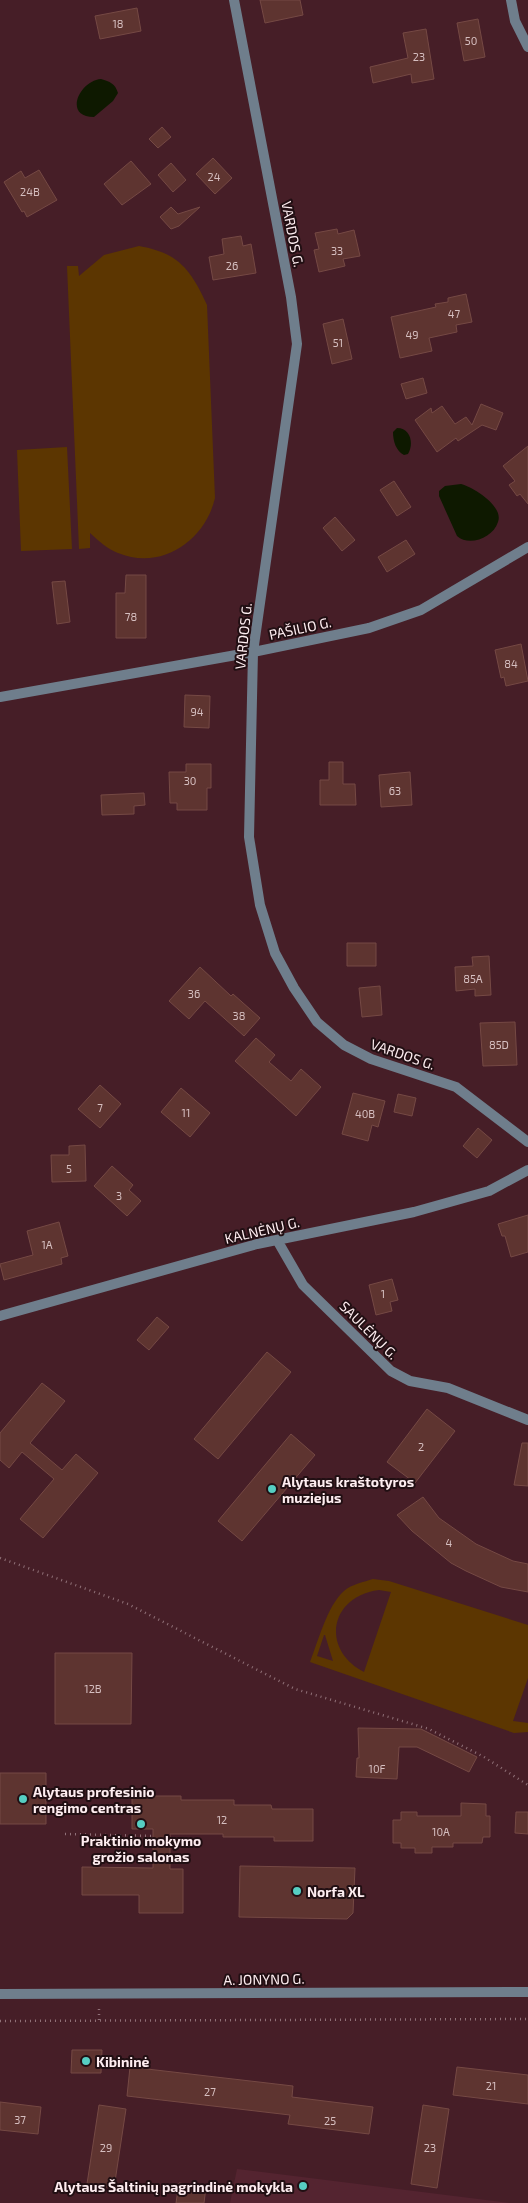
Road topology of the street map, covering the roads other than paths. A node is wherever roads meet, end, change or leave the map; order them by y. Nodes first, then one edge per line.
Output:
1 (234, 0) edge
2 (511, 0) edge
3 (528, 47) edge
4 (528, 547) edge
5 (253, 652) junction
6 (0, 696) edge
7 (528, 1142) edge
8 (528, 1170) edge
9 (277, 1240) junction
10 (0, 1316) edge
11 (528, 1420) edge
12 (528, 1992) edge
13 (0, 1994) edge

1 - 5 street, VARDOS G.
2 - 3 street
4 - 5 street, PAŠILIO G.
5 - 6 street, PAŠILIO G.
5 - 7 street, VARDOS G.
8 - 9 street, KALNĖNŲ G.
9 - 10 street, KALNĖNŲ G.
9 - 11 street, SAULĖNŲ G.
12 - 13 street, A. JONYNO G.

